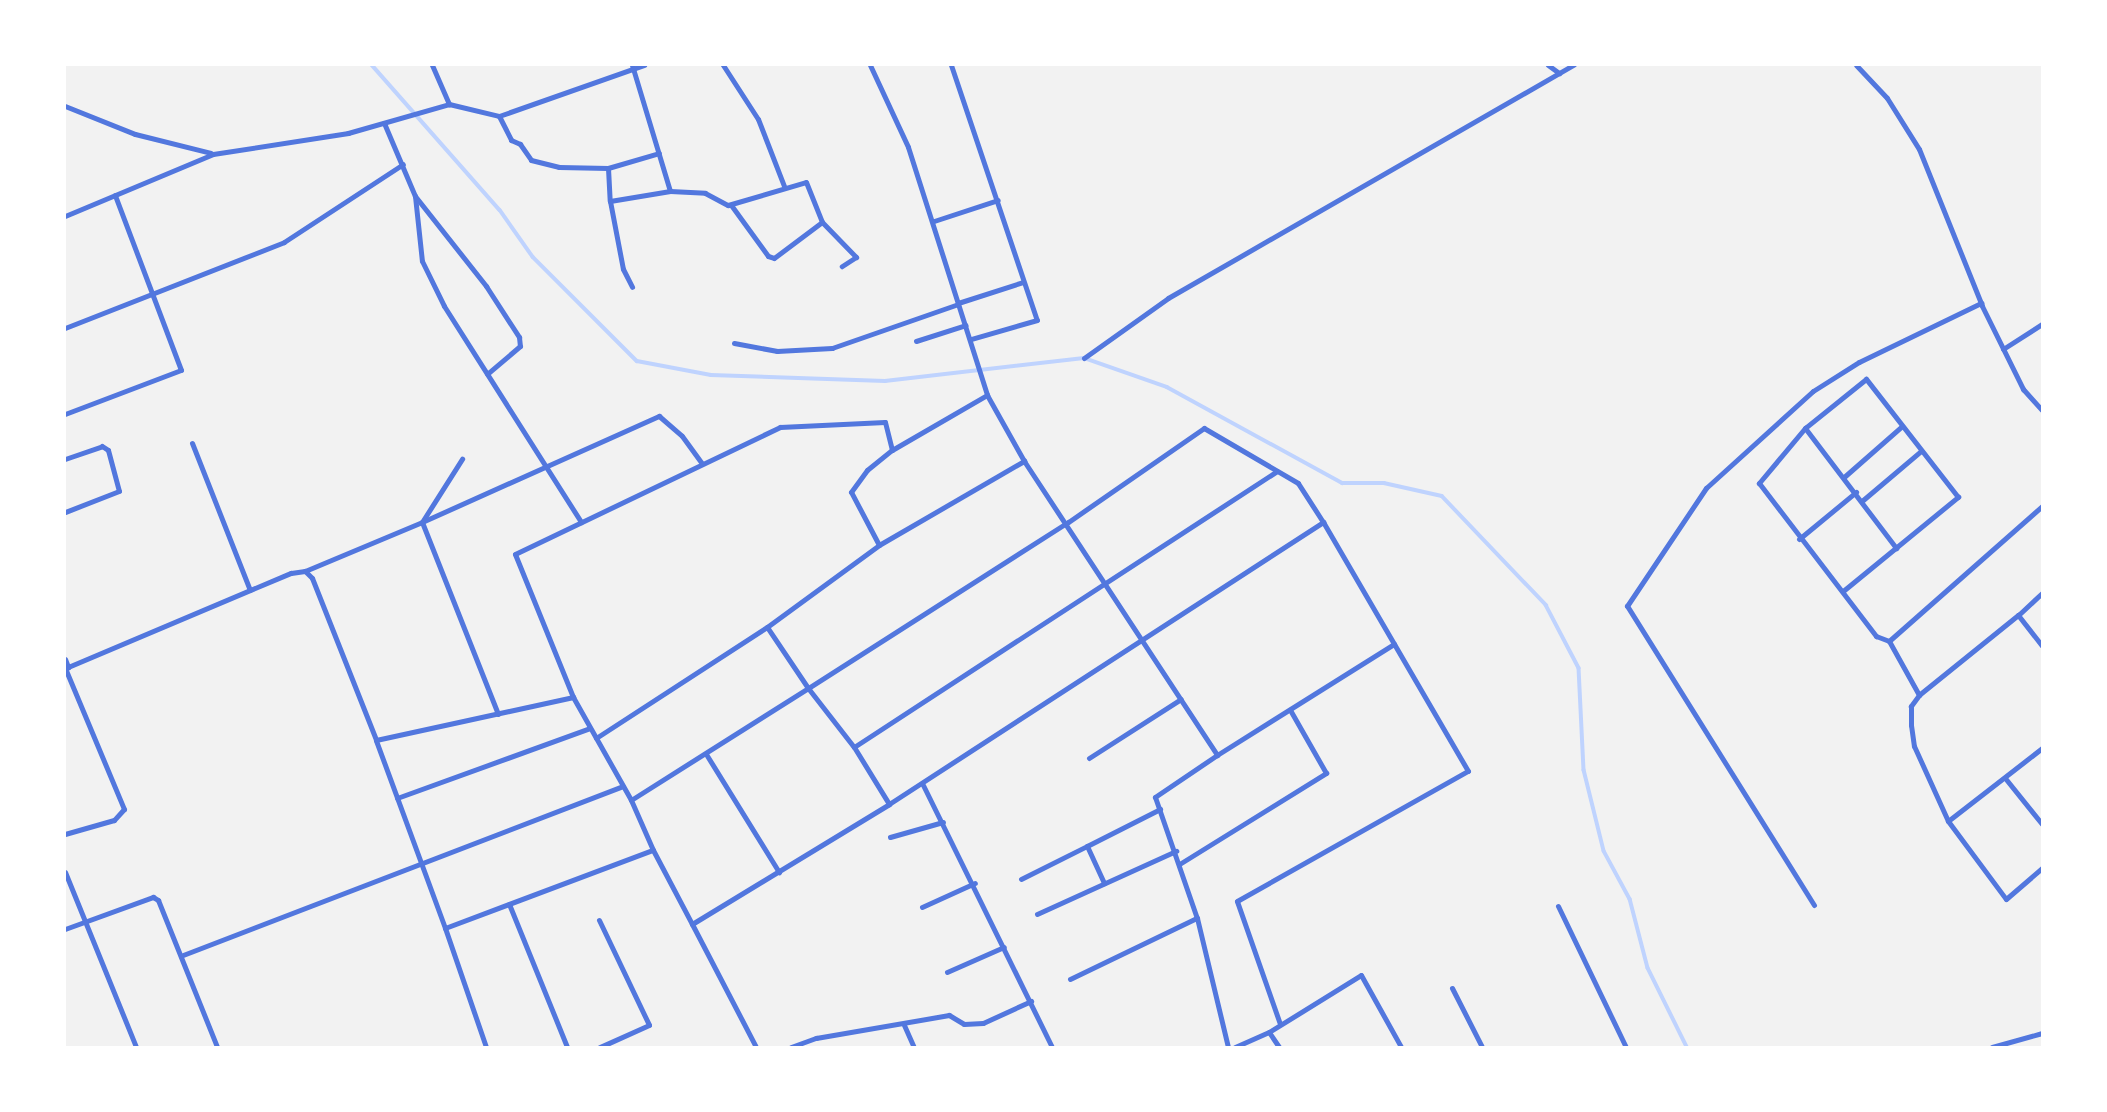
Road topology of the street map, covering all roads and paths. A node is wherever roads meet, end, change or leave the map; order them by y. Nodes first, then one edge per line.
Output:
1 (432, 65) edge
2 (644, 65) edge
3 (723, 65) edge
4 (870, 65) edge
5 (951, 65) edge
6 (1548, 65) edge
7 (1574, 65) edge
8 (1856, 65) edge
9 (633, 67) edge
10 (1559, 73) junction
11 (449, 104) junction
12 (65, 106) edge
13 (499, 116) junction
14 (384, 123) junction
15 (659, 153) junction
16 (214, 154) junction
17 (403, 164) junction
18 (608, 168) junction
19 (784, 187) junction
20 (670, 191) junction
21 (115, 195) junction
22 (415, 196) junction
23 (998, 200) junction
24 (610, 201) junction
25 (731, 205) junction
26 (65, 216) edge
27 (934, 221) junction
28 (822, 222) junction
29 (842, 266) dead end
30 (1023, 282) junction
31 (632, 286) dead end
32 (152, 296) junction
33 (958, 303) junction
34 (1980, 303) junction
35 (2042, 324) edge
36 (966, 325) junction
37 (65, 328) edge
38 (971, 339) junction
39 (916, 341) dead end
40 (734, 343) dead end
41 (2003, 349) junction
42 (1084, 358) dead end
43 (487, 374) junction
44 (986, 395) junction
45 (2042, 410) edge
46 (65, 414) edge
47 (1901, 427) junction
48 (1805, 428) junction
49 (192, 443) dead end
50 (892, 450) junction
51 (1921, 451) junction
52 (65, 459) edge
53 (462, 459) dead end
54 (1024, 461) junction
55 (702, 464) junction
56 (546, 467) junction
57 (1277, 471) junction
58 (1844, 477) junction
59 (1856, 492) junction
60 (1863, 500) junction
61 (2042, 506) edge
62 (65, 512) edge
63 (422, 522) junction
64 (1323, 522) junction
65 (581, 523) junction
66 (1068, 523) junction
67 (1799, 539) junction
68 (879, 545) junction
69 (1896, 548) junction
70 (305, 571) junction
71 (1107, 583) junction
72 (250, 590) junction
73 (1843, 592) junction
74 (2042, 593) edge
75 (2018, 615) junction
76 (767, 626) junction
77 (1143, 640) junction
78 (1889, 642) junction
79 (1394, 644) junction
80 (2042, 646) edge
81 (65, 659) edge
82 (66, 667) edge
83 (808, 688) junction
84 (1919, 695) junction
85 (573, 697) junction
86 (1181, 699) junction
87 (1290, 710) junction
88 (498, 714) junction
89 (590, 727) junction
90 (596, 738) junction
91 (376, 740) junction
92 (854, 747) junction
93 (2042, 748) edge
94 (706, 754) junction
95 (1217, 755) junction
96 (1089, 758) dead end
97 (2006, 778) junction
98 (923, 785) junction
99 (623, 786) junction
100 (397, 798) junction
101 (631, 800) junction
102 (888, 804) junction
103 (1160, 809) junction
104 (1948, 821) junction
105 (943, 822) junction
106 (2042, 824) edge
107 (65, 834) edge
108 (890, 837) dead end
109 (1087, 846) junction
110 (653, 850) junction
111 (1176, 851) junction
112 (1181, 863) junction
113 (421, 864) junction
114 (2042, 868) edge
115 (65, 872) edge
116 (779, 872) junction
117 (1021, 879) dead end
118 (975, 883) junction
119 (1104, 883) junction
120 (509, 904) junction
121 (1814, 905) dead end
122 (1558, 906) dead end
123 (922, 907) dead end
124 (1037, 914) dead end
125 (1197, 918) junction
126 (599, 920) dead end
127 (87, 921) junction
128 (692, 924) junction
129 (445, 928) junction
130 (65, 929) edge
131 (1004, 947) junction
132 (183, 955) junction
133 (947, 972) dead end
134 (1070, 979) dead end
135 (1452, 988) dead end
136 (1031, 1002) junction
137 (904, 1025) junction
138 (1275, 1028) junction
139 (2042, 1033) edge
140 (1227, 1045) edge
141 (136, 1047) edge
142 (218, 1047) edge
143 (486, 1047) edge
144 (567, 1047) edge
145 (600, 1047) edge
146 (756, 1047) edge
147 (791, 1047) edge
148 (914, 1047) edge
149 (1052, 1047) edge
150 (1218, 1047) edge
151 (1235, 1047) edge
152 (1279, 1047) edge
153 (1401, 1047) edge
154 (1482, 1047) edge
155 (1626, 1047) edge
156 (1992, 1047) edge

1 - 11 street
2 - 9 street
3 - 19 street
4 - 27 street
5 - 23 street
6 - 10 street
7 - 10 street
8 - 34 street
9 - 13 street
9 - 15 street
10 - 42 street
11 - 13 street
11 - 14 street
12 - 16 street
13 - 18 street
14 - 16 street
14 - 17 street
15 - 18 street
15 - 20 street
16 - 21 street
17 - 22 street
17 - 32 street
18 - 24 street
19 - 25 street
19 - 28 street
20 - 24 street
20 - 25 street
21 - 26 street
21 - 32 street
22 - 43 street
22 - 43 street
23 - 27 street
23 - 30 street
24 - 31 street
25 - 28 street
27 - 33 street
28 - 29 street
30 - 33 street
30 - 38 street
32 - 37 street
32 - 46 street
33 - 36 street
33 - 40 street
34 - 41 street
34 - 121 street
35 - 41 street
36 - 38 street
36 - 39 street
38 - 44 street
41 - 45 street
43 - 56 street
44 - 50 street
44 - 54 street
47 - 48 street
47 - 51 street
47 - 58 street
48 - 58 street
48 - 67 street
49 - 72 street
50 - 55 street
50 - 68 street
51 - 60 street
51 - 69 street
52 - 62 street
53 - 63 street
54 - 66 street
54 - 68 street
55 - 56 street
55 - 65 street
56 - 63 street
56 - 65 street
57 - 64 street
57 - 66 street
57 - 71 street
58 - 59 street
59 - 60 street
59 - 67 street
60 - 69 street
61 - 78 street
63 - 70 street
63 - 88 street
64 - 77 street
64 - 79 street
65 - 85 street
66 - 71 street
66 - 83 street
67 - 73 street
68 - 76 street
69 - 73 street
70 - 72 street
70 - 91 street
71 - 77 street
71 - 92 street
72 - 82 street
73 - 78 street
74 - 75 street
75 - 80 street
75 - 84 street
76 - 83 street
76 - 90 street
77 - 86 street
77 - 98 street
78 - 84 street
79 - 87 street
79 - 138 street
81 - 82 street
82 - 107 street
83 - 92 street
83 - 94 street
84 - 104 street
85 - 88 street
85 - 89 street
86 - 95 street
86 - 96 street
87 - 95 street
87 - 112 street
88 - 91 street
89 - 90 street
89 - 100 street
90 - 99 street
91 - 100 street
92 - 102 street
93 - 97 street
94 - 101 street
94 - 116 street
95 - 103 street
97 - 104 street
97 - 106 street
98 - 102 street
98 - 105 street
99 - 101 street
99 - 113 street
100 - 113 street
101 - 110 street
102 - 116 street
103 - 109 street
103 - 111 street
104 - 114 street
105 - 108 street
105 - 118 street
109 - 117 street
109 - 119 street
110 - 120 street
110 - 128 street
111 - 112 street
111 - 119 street
112 - 125 street
113 - 129 street
113 - 132 street
115 - 127 street
116 - 128 street
118 - 123 street
118 - 131 street
119 - 124 street
120 - 129 street
120 - 144 street
122 - 155 street
125 - 134 street
125 - 140 street
126 - 145 street
127 - 130 street
127 - 132 street
127 - 141 street
128 - 146 street
129 - 143 street
131 - 133 street
131 - 136 street
132 - 142 street
135 - 154 street
136 - 137 street
136 - 149 street
137 - 147 street
137 - 148 street
138 - 151 street
138 - 152 street
138 - 153 street
139 - 156 street
140 - 150 street

